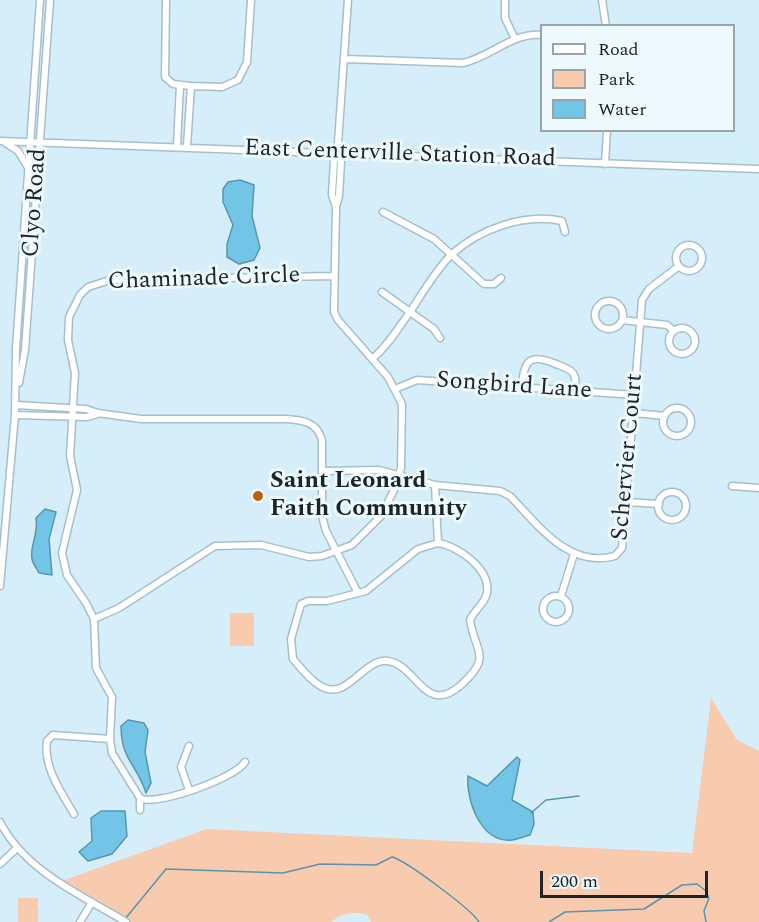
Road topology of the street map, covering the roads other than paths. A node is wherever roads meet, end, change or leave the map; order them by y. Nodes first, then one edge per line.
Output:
1 (40, 0) edge
2 (50, 0) edge
3 (166, 0) edge
4 (251, 0) edge
5 (348, 0) edge
6 (505, 0) edge
7 (602, 0) edge
8 (606, 24) edge
9 (540, 35) edge
10 (515, 39) junction
11 (346, 59) junction
12 (180, 85) junction
13 (191, 86) junction
14 (607, 132) edge
15 (1, 141) edge
16 (31, 142) junction
17 (40, 143) junction
18 (177, 145) junction
19 (188, 146) junction
20 (337, 155) junction
21 (605, 164) junction
22 (29, 169) junction
23 (759, 169) edge
24 (383, 212) dead end
25 (501, 217) dead end
26 (503, 225) junction
27 (565, 232) dead end
28 (451, 255) junction
29 (679, 266) junction
30 (334, 276) junction
31 (501, 278) dead end
32 (382, 291) dead end
33 (410, 312) junction
34 (622, 320) junction
35 (641, 323) junction
36 (673, 330) junction
37 (440, 338) dead end
38 (372, 359) junction
39 (522, 388) junction
40 (395, 389) junction
41 (574, 392) junction
42 (635, 395) junction
43 (16, 405) junction
44 (73, 408) junction
45 (98, 413) junction
46 (634, 413) junction
47 (15, 415) junction
48 (665, 416) junction
49 (72, 417) junction
50 (322, 471) junction
51 (398, 476) junction
52 (435, 485) junction
53 (732, 486) dead end
54 (759, 488) edge
55 (626, 502) junction
56 (659, 504) junction
57 (2, 529) edge
58 (438, 543) junction
59 (337, 552) junction
60 (574, 554) junction
61 (0, 586) edge
62 (358, 593) junction
63 (561, 596) junction
64 (94, 619) junction
65 (110, 739) junction
66 (189, 746) dead end
67 (245, 762) dead end
68 (189, 790) junction
69 (140, 798) junction
70 (140, 810) dead end
71 (74, 814) dead end
72 (0, 822) edge
73 (17, 848) junction
74 (0, 864) edge
75 (92, 902) junction
76 (80, 922) edge
77 (126, 922) edge

1 - 16 street, Clyo Road
2 - 17 street, Clyo Road
3 - 12 street
4 - 13 street
5 - 11 street
6 - 10 street
7 - 8 street
9 - 10 street
10 - 11 street
11 - 20 street
12 - 13 street
12 - 18 street
13 - 19 street
14 - 21 street
15 - 16 street, East Centerville Station Road
15 - 22 street
16 - 17 street, East Centerville Station Road
16 - 22 street, Clyo Road
17 - 18 street, East Centerville Station Road
17 - 43 street, Clyo Road
18 - 19 street, East Centerville Station Road
19 - 20 street, East Centerville Station Road
20 - 21 street, East Centerville Station Road
20 - 30 street
21 - 23 street, East Centerville Station Road
22 - 43 street, Clyo Road
24 - 28 street
25 - 26 street
26 - 27 street
26 - 28 street
28 - 31 street
28 - 33 street
29 - 29 street
29 - 35 street, Schervier Court
30 - 38 street
30 - 44 street, Chaminade Circle
32 - 33 street
33 - 37 street
33 - 38 street
34 - 34 street
34 - 35 street
35 - 36 street
35 - 42 street, Schervier Court
36 - 36 street
38 - 40 street
39 - 40 street, Songbird Lane
39 - 41 street, Songbird Lane
39 - 41 street
40 - 51 street
41 - 42 street, Songbird Lane
42 - 46 street, Schervier Court
43 - 44 street
43 - 47 street, Clyo Road
44 - 45 street
44 - 49 street, Chaminade Circle
45 - 49 street
45 - 50 street
46 - 48 street
46 - 55 street, Schervier Court
47 - 49 street
47 - 57 street, Clyo Road
48 - 48 street
49 - 64 street, Chaminade Circle
50 - 51 street
50 - 59 street
51 - 52 street
51 - 59 street
52 - 58 street
52 - 60 street
53 - 54 street
55 - 56 street
55 - 60 street, Schervier Court
56 - 56 street
57 - 61 street, Clyo Road
58 - 62 street
58 - 62 street
59 - 62 street
59 - 64 street
60 - 63 street
63 - 63 street
64 - 65 street, Chaminade Circle
65 - 69 street, Chaminade Circle
65 - 71 street
66 - 68 street
67 - 68 street
68 - 69 street
69 - 70 street
72 - 73 street
73 - 74 street
73 - 75 street
75 - 76 street
75 - 77 street

